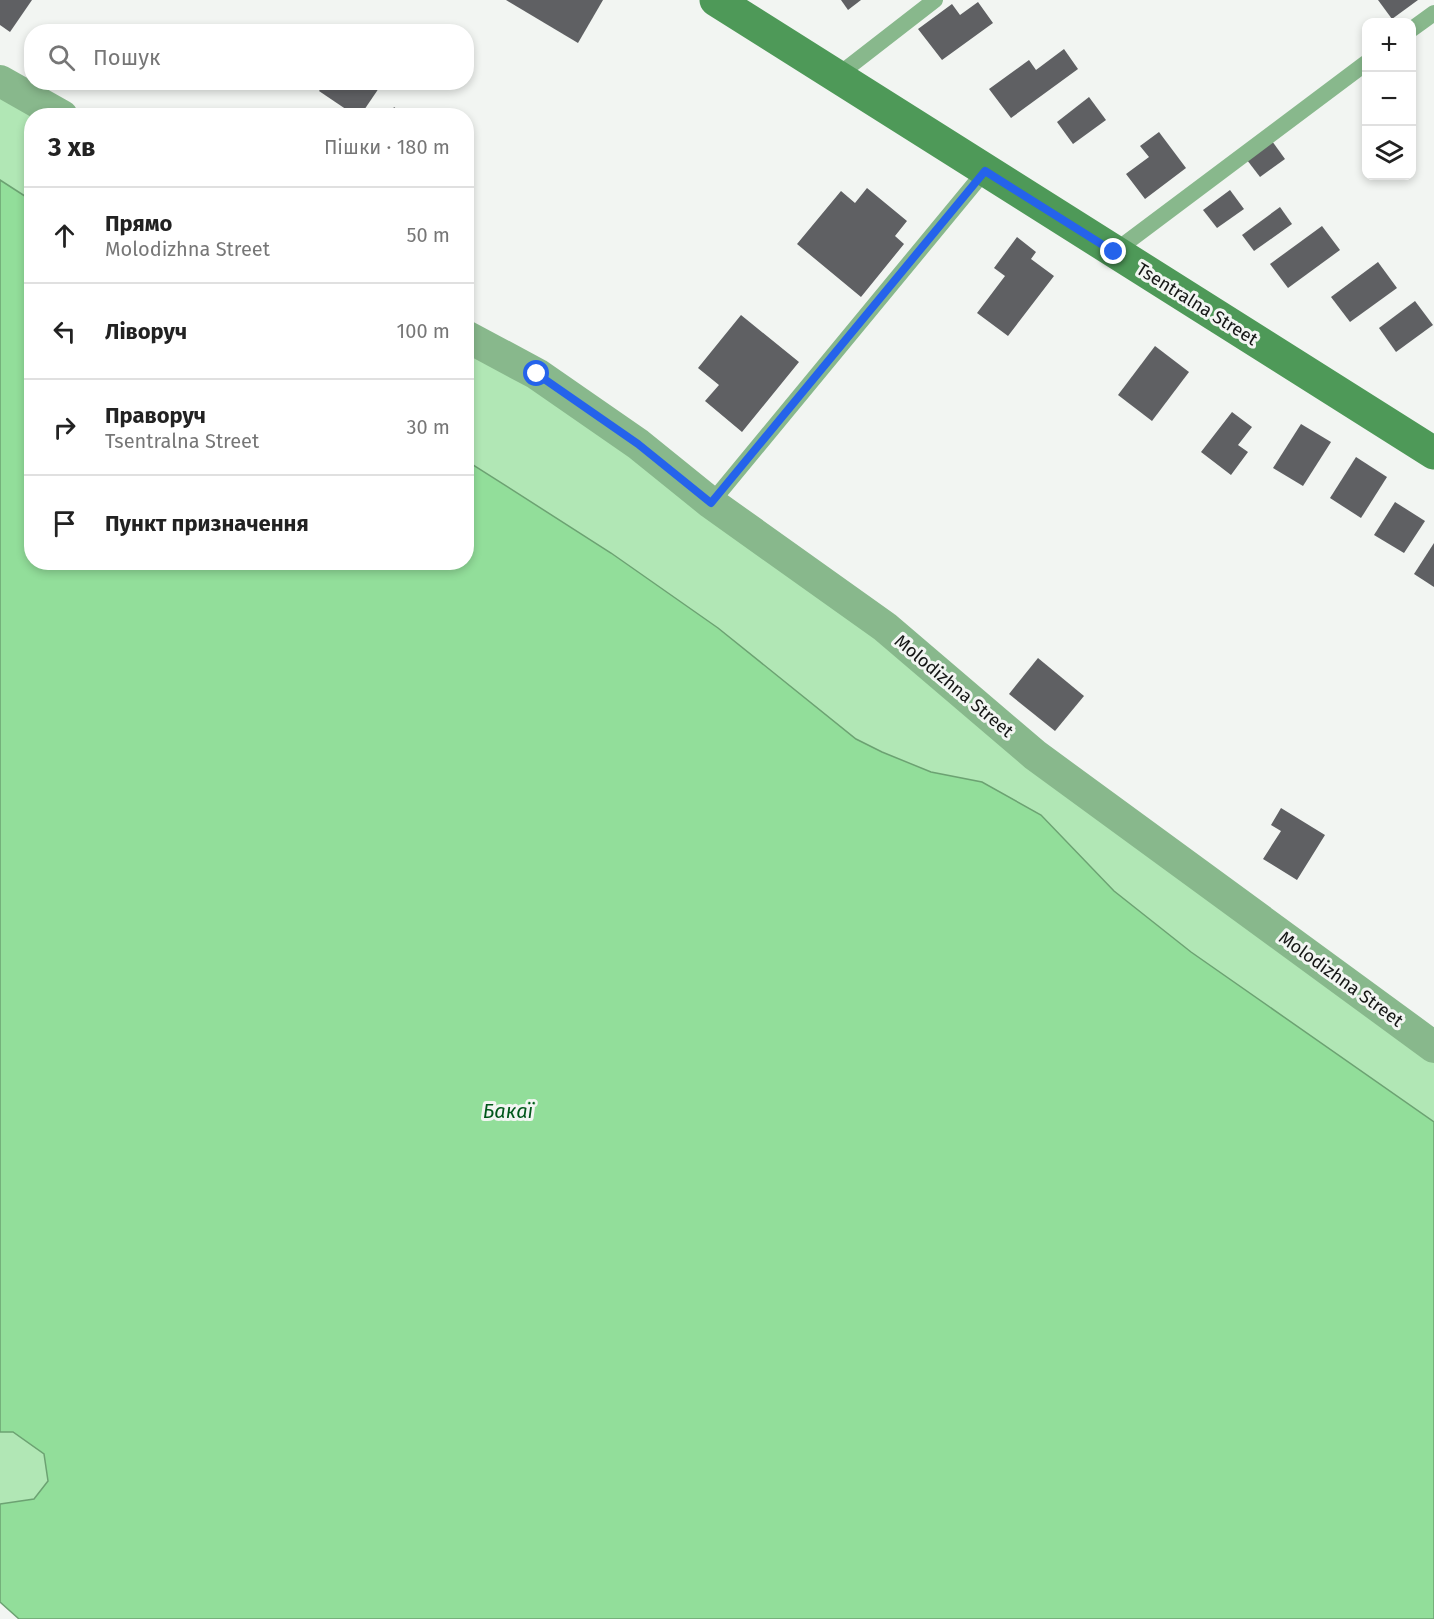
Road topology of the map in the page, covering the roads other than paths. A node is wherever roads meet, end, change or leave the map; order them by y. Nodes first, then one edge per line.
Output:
1 (716, 0) edge
2 (935, 0) edge
3 (1434, 13) edge
4 (1416, 26) edge
5 (1362, 66) edge
6 (837, 76) junction
7 (0, 81) edge
8 (49, 108) edge
9 (985, 171) junction
10 (1114, 252) junction
11 (474, 340) edge
12 (1434, 453) edge
13 (711, 503) junction
14 (1434, 1047) edge

1 - 6 street, Tsentralna Street
2 - 6 lane
3 - 4 lane
5 - 10 lane
6 - 9 street, Tsentralna Street
7 - 8 street
9 - 10 street, Tsentralna Street
9 - 13 lane
10 - 12 street, Tsentralna Street
11 - 13 street, Molodizhna Street
13 - 14 street, Molodizhna Street

